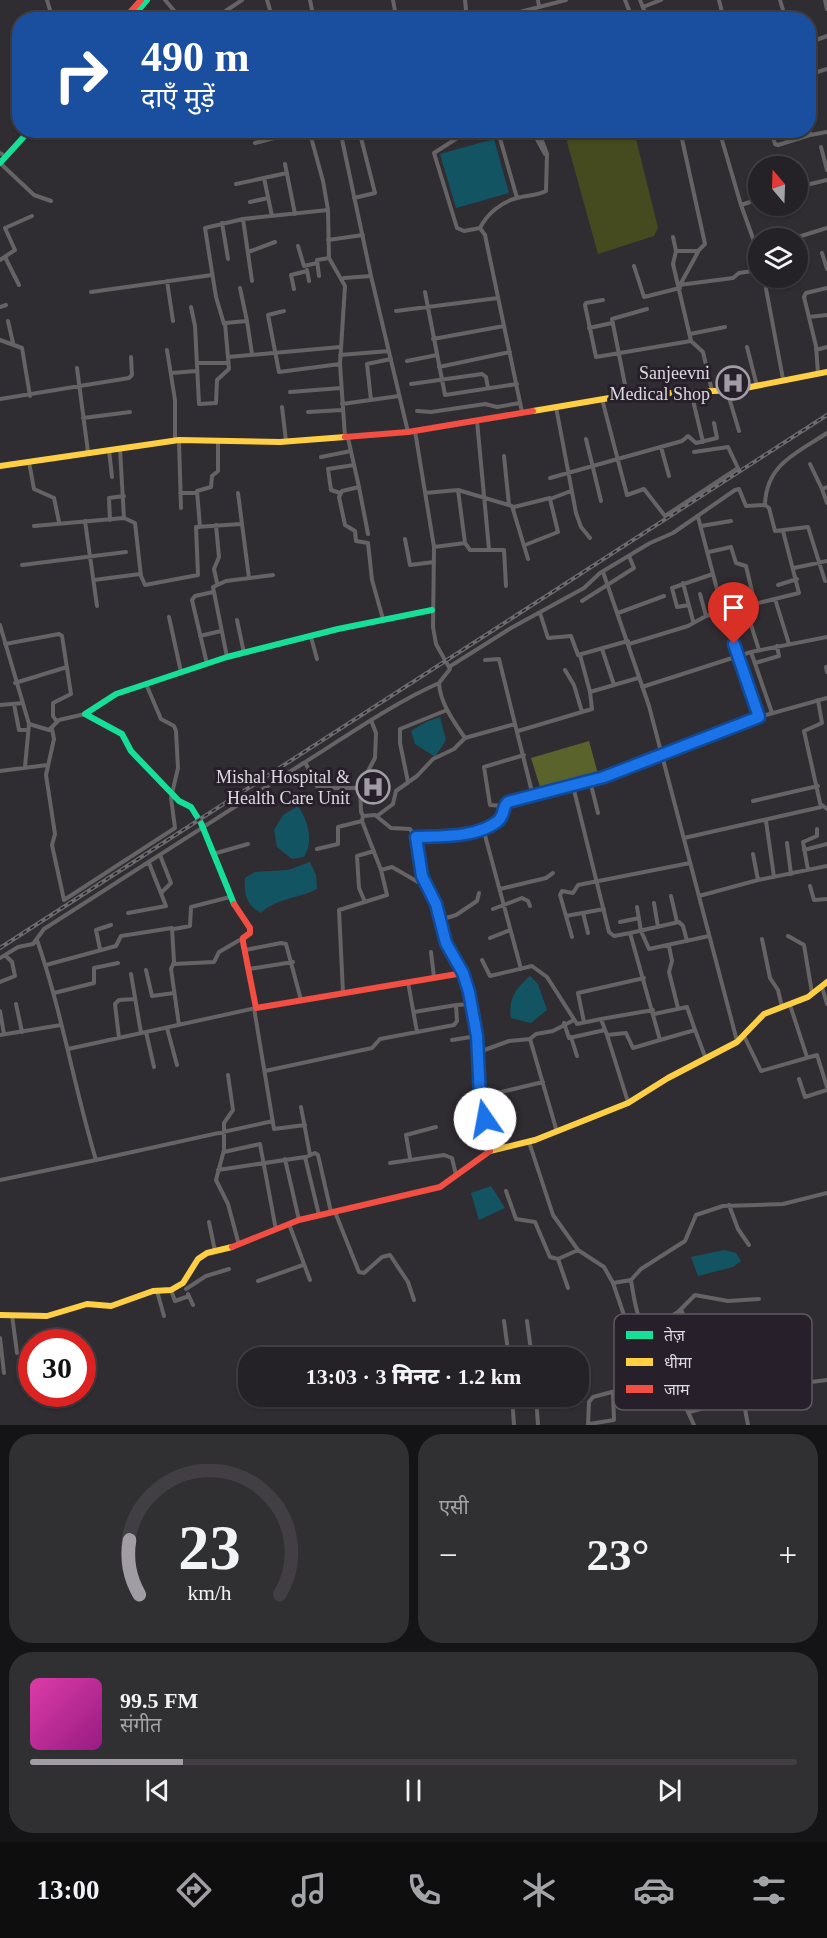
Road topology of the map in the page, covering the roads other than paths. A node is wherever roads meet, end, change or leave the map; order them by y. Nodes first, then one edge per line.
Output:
1 (141, 0) edge
2 (147, 0) edge
3 (165, 0) edge
4 (242, 0) edge
5 (393, 0) edge
6 (538, 0) edge
7 (566, 0) edge
8 (640, 0) edge
9 (661, 0) edge
10 (825, 0) edge
11 (539, 7) junction
12 (643, 7) junction
13 (827, 9) edge
14 (395, 11) dead end
15 (130, 12) edge
16 (137, 12) edge
17 (175, 12) edge
18 (225, 12) edge
19 (520, 12) edge
20 (645, 12) edge
21 (17, 138) edge
22 (23, 138) edge
23 (275, 138) edge
24 (310, 138) edge
25 (342, 138) edge
26 (361, 138) edge
27 (455, 138) edge
28 (500, 138) edge
29 (536, 138) edge
30 (541, 138) edge
31 (682, 138) edge
32 (721, 138) edge
33 (774, 138) edge
34 (800, 138) edge
35 (255, 143) dead end
36 (821, 147) dead end
37 (1, 155) edge
38 (547, 157) junction
39 (0, 163) edge
40 (285, 164) dead end
41 (827, 170) edge
42 (287, 172) junction
43 (264, 178) junction
44 (827, 180) edge
45 (236, 184) dead end
46 (808, 185) edge
47 (268, 198) junction
48 (354, 198) junction
49 (517, 198) junction
50 (51, 201) dead end
51 (250, 202) dead end
52 (748, 203) edge
53 (741, 205) junction
54 (328, 210) junction
55 (295, 214) junction
56 (32, 216) dead end
57 (272, 216) junction
58 (243, 219) junction
59 (222, 223) junction
60 (480, 228) junction
61 (751, 228) edge
62 (827, 228) edge
63 (808, 234) edge
64 (363, 236) junction
65 (673, 237) dead end
66 (328, 240) junction
67 (275, 242) dead end
68 (298, 246) dead end
69 (698, 251) junction
70 (248, 252) junction
71 (676, 252) junction
72 (822, 253) dead end
73 (5, 257) junction
74 (329, 258) junction
75 (228, 259) dead end
76 (0, 260) edge
77 (316, 263) junction
78 (634, 266) dead end
79 (307, 269) junction
80 (827, 269) edge
81 (748, 272) edge
82 (212, 275) junction
83 (319, 276) dead end
84 (371, 276) junction
85 (343, 279) junction
86 (166, 281) junction
87 (252, 281) dead end
88 (309, 281) dead end
89 (19, 285) dead end
90 (680, 287) junction
91 (240, 288) dead end
92 (766, 288) edge
93 (827, 288) edge
94 (294, 289) dead end
95 (92, 291) dead end
96 (425, 292) dead end
97 (498, 298) junction
98 (603, 300) dead end
99 (6, 305) dead end
100 (0, 307) edge
101 (191, 307) dead end
102 (428, 308) junction
103 (647, 309) dead end
104 (284, 311) dead end
105 (396, 311) dead end
106 (827, 315) edge
107 (809, 316) junction
108 (8, 321) dead end
109 (173, 321) dead end
110 (247, 321) junction
111 (612, 323) junction
112 (224, 325) junction
113 (504, 326) junction
114 (725, 327) dead end
115 (589, 328) junction
116 (690, 334) junction
117 (433, 339) junction
118 (0, 340) edge
119 (691, 341) junction
120 (14, 344) junction
121 (340, 347) junction
122 (747, 347) dead end
123 (827, 347) edge
124 (167, 350) dead end
125 (816, 350) junction
126 (390, 351) junction
127 (274, 352) junction
128 (510, 352) junction
129 (252, 354) junction
130 (340, 355) junction
131 (436, 355) junction
132 (619, 355) junction
133 (131, 357) dead end
134 (228, 357) junction
135 (391, 359) junction
136 (407, 361) dead end
137 (197, 363) junction
138 (228, 363) junction
139 (340, 364) junction
140 (439, 367) junction
141 (77, 368) dead end
142 (197, 370) junction
143 (171, 372) junction
144 (827, 372) edge
145 (818, 374) junction
146 (441, 379) junction
147 (783, 379) junction
148 (411, 384) dead end
149 (517, 384) junction
150 (79, 387) junction
151 (757, 387) junction
152 (341, 388) junction
153 (488, 388) junction
154 (712, 391) junction
155 (727, 391) junction
156 (290, 392) dead end
157 (690, 392) junction
158 (627, 395) junction
159 (30, 396) junction
160 (399, 396) junction
161 (0, 399) edge
162 (602, 399) junction
163 (371, 400) junction
164 (520, 404) junction
165 (282, 407) dead end
166 (342, 407) junction
167 (556, 407) junction
168 (417, 411) dead end
169 (130, 412) dead end
170 (308, 412) dead end
171 (522, 413) junction
172 (83, 418) junction
173 (477, 421) junction
174 (714, 423) dead end
175 (412, 431) junction
176 (739, 431) dead end
177 (827, 433) edge
178 (346, 438) junction
179 (177, 440) junction
180 (586, 440) dead end
181 (218, 441) junction
182 (286, 442) junction
183 (704, 442) junction
184 (661, 447) junction
185 (120, 448) junction
186 (109, 450) junction
187 (351, 451) junction
188 (88, 452) junction
189 (694, 452) dead end
190 (504, 456) dead end
191 (321, 457) dead end
192 (616, 459) junction
193 (29, 462) junction
194 (810, 464) dead end
195 (354, 465) junction
196 (0, 466) edge
197 (592, 466) junction
198 (567, 473) junction
199 (669, 476) dead end
200 (112, 477) dead end
201 (550, 478) dead end
202 (359, 487) junction
203 (824, 488) edge
204 (458, 490) junction
205 (571, 491) junction
206 (180, 493) junction
207 (197, 493) junction
208 (238, 493) dead end
209 (340, 493) junction
210 (425, 493) junction
211 (124, 496) junction
212 (484, 497) junction
213 (550, 498) junction
214 (601, 501) dead end
215 (827, 503) edge
216 (765, 505) junction
217 (511, 506) junction
218 (181, 508) dead end
219 (698, 517) junction
220 (124, 518) junction
221 (110, 520) junction
222 (85, 521) junction
223 (731, 521) dead end
224 (59, 522) junction
225 (241, 524) junction
226 (216, 525) junction
227 (34, 526) dead end
228 (701, 526) junction
229 (200, 527) junction
230 (783, 531) junction
231 (368, 534) dead end
232 (590, 538) dead end
233 (405, 539) dead end
234 (465, 543) junction
235 (525, 545) junction
236 (434, 547) junction
237 (489, 549) junction
238 (126, 552) dead end
239 (709, 552) junction
240 (91, 556) junction
241 (629, 556) junction
242 (528, 559) dead end
243 (827, 561) edge
244 (435, 562) junction
245 (819, 563) junction
246 (22, 565) dead end
247 (794, 568) junction
248 (603, 572) junction
249 (140, 574) junction
250 (273, 574) dead end
251 (713, 574) junction
252 (249, 578) junction
253 (797, 579) junction
254 (94, 580) junction
255 (825, 580) dead end
256 (217, 583) junction
257 (683, 583) junction
258 (778, 585) dead end
259 (506, 586) dead end
260 (608, 587) junction
261 (213, 592) junction
262 (700, 594) dead end
263 (664, 596) dead end
264 (775, 598) junction
265 (582, 601) dead end
266 (755, 604) junction
267 (689, 605) junction
268 (97, 606) dead end
269 (745, 606) junction
270 (432, 610) junction
271 (723, 612) junction
272 (540, 613) junction
273 (618, 613) junction
274 (706, 616) junction
275 (169, 617) dead end
276 (383, 619) junction
277 (237, 620) dead end
278 (693, 621) junction
279 (0, 626) edge
280 (221, 631) junction
281 (200, 636) junction
282 (310, 636) junction
283 (827, 637) edge
284 (628, 643) junction
285 (5, 644) junction
286 (789, 644) junction
287 (777, 646) junction
288 (602, 649) junction
289 (759, 650) junction
290 (751, 652) junction
291 (244, 653) junction
292 (580, 655) junction
293 (738, 656) junction
294 (227, 657) junction
295 (317, 659) dead end
296 (486, 660) dead end
297 (755, 663) junction
298 (207, 664) junction
299 (67, 667) junction
300 (449, 667) junction
301 (565, 670) dead end
302 (181, 673) junction
303 (638, 678) junction
304 (15, 683) junction
305 (439, 683) junction
306 (146, 684) junction
307 (614, 685) junction
308 (642, 687) junction
309 (590, 692) junction
310 (827, 698) edge
311 (818, 700) junction
312 (22, 703) junction
313 (14, 704) junction
314 (0, 705) edge
315 (447, 710) junction
316 (582, 712) junction
317 (772, 713) junction
318 (85, 714) junction
319 (759, 717) junction
320 (370, 720) junction
321 (57, 722) junction
322 (825, 722) edge
323 (29, 724) junction
324 (515, 724) junction
325 (52, 729) junction
326 (27, 730) junction
327 (518, 731) junction
328 (465, 738) junction
329 (662, 753) junction
330 (524, 755) junction
331 (305, 762) junction
332 (47, 765) junction
333 (25, 767) junction
334 (0, 771) edge
335 (590, 781) junction
336 (408, 782) junction
337 (573, 786) junction
338 (818, 786) junction
339 (360, 788) junction
340 (172, 794) junction
341 (533, 796) junction
342 (753, 801) dead end
343 (504, 806) junction
344 (826, 809) edge
345 (597, 813) dead end
346 (377, 816) junction
347 (363, 818) junction
348 (765, 821) junction
349 (202, 827) junction
350 (483, 828) junction
351 (818, 829) dead end
352 (416, 837) junction
353 (684, 838) junction
354 (787, 843) dead end
355 (248, 844) dead end
356 (827, 844) edge
357 (317, 849) dead end
358 (804, 850) junction
359 (374, 851) junction
360 (213, 854) junction
361 (753, 854) dead end
362 (160, 855) junction
363 (149, 863) junction
364 (690, 863) junction
365 (827, 866) edge
366 (381, 870) junction
367 (808, 870) junction
368 (553, 873) dead end
369 (791, 874) junction
370 (774, 877) junction
371 (758, 880) junction
372 (425, 881) junction
373 (597, 883) junction
374 (810, 886) dead end
375 (500, 889) junction
376 (161, 893) junction
377 (479, 893) dead end
378 (671, 896) dead end
379 (699, 896) junction
380 (230, 897) junction
381 (827, 899) edge
382 (365, 902) junction
383 (654, 903) dead end
384 (504, 906) junction
385 (530, 906) dead end
386 (637, 907) dead end
387 (494, 909) dead end
388 (604, 909) junction
389 (128, 913) dead end
390 (583, 913) junction
391 (567, 916) junction
392 (639, 918) junction
393 (440, 920) junction
394 (620, 922) dead end
395 (677, 922) junction
396 (111, 925) dead end
397 (658, 927) junction
398 (174, 929) junction
399 (510, 930) junction
400 (641, 931) junction
401 (588, 933) dead end
402 (630, 933) junction
403 (709, 936) junction
404 (788, 936) dead end
405 (572, 937) dead end
406 (243, 938) junction
407 (490, 938) dead end
408 (762, 939) dead end
409 (37, 940) junction
410 (687, 942) junction
411 (669, 946) junction
412 (100, 950) junction
413 (245, 950) junction
414 (431, 952) dead end
415 (2, 956) edge
416 (482, 960) dead end
417 (293, 962) junction
418 (118, 963) dead end
419 (174, 964) junction
420 (45, 965) junction
421 (249, 969) junction
422 (521, 969) junction
423 (146, 970) dead end
424 (463, 973) junction
425 (131, 974) dead end
426 (434, 978) junction
427 (644, 978) junction
428 (0, 982) edge
429 (408, 982) junction
430 (824, 985) edge
431 (54, 993) junction
432 (174, 993) junction
433 (344, 994) junction
434 (813, 994) junction
435 (135, 999) junction
436 (301, 1000) junction
437 (16, 1004) dead end
438 (472, 1004) junction
439 (827, 1004) edge
440 (456, 1005) junction
441 (790, 1005) junction
442 (782, 1007) junction
443 (255, 1008) junction
444 (678, 1008) junction
445 (0, 1011) edge
446 (414, 1012) junction
447 (654, 1012) junction
448 (601, 1019) junction
449 (573, 1021) junction
450 (584, 1022) junction
451 (564, 1023) junction
452 (61, 1025) junction
453 (179, 1025) junction
454 (167, 1028) junction
455 (605, 1030) junction
456 (695, 1030) junction
457 (22, 1032) junction
458 (417, 1032) junction
459 (143, 1033) junction
460 (2, 1034) edge
461 (607, 1035) junction
462 (477, 1036) junction
463 (744, 1036) junction
464 (571, 1037) junction
465 (119, 1038) junction
466 (530, 1039) junction
467 (452, 1040) dead end
468 (660, 1040) junction
469 (737, 1042) junction
470 (68, 1049) junction
471 (479, 1052) junction
472 (577, 1056) dead end
473 (807, 1057) junction
474 (706, 1059) junction
475 (177, 1065) dead end
476 (154, 1067) dead end
477 (825, 1068) edge
478 (265, 1071) junction
479 (228, 1075) dead end
480 (799, 1079) dead end
481 (543, 1082) junction
482 (827, 1089) edge
483 (480, 1097) junction
484 (628, 1103) junction
485 (301, 1107) dead end
486 (273, 1121) junction
487 (305, 1125) junction
488 (436, 1127) dead end
489 (557, 1132) junction
490 (223, 1133) junction
491 (529, 1142) junction
492 (492, 1150) junction
493 (223, 1152) junction
494 (310, 1155) junction
495 (305, 1157) junction
496 (410, 1158) junction
497 (285, 1159) junction
498 (96, 1160) junction
499 (262, 1163) junction
500 (390, 1163) dead end
501 (218, 1170) junction
502 (456, 1176) junction
503 (0, 1180) edge
504 (506, 1191) dead end
505 (827, 1193) edge
506 (729, 1205) junction
507 (333, 1212) junction
508 (319, 1215) junction
509 (299, 1220) junction
510 (209, 1222) dead end
511 (289, 1224) junction
512 (276, 1230) junction
513 (239, 1245) junction
514 (749, 1245) dead end
515 (578, 1250) junction
516 (215, 1251) junction
517 (558, 1259) junction
518 (303, 1265) junction
519 (229, 1269) dead end
520 (310, 1280) dead end
521 (631, 1280) junction
522 (258, 1281) dead end
523 (613, 1283) junction
524 (185, 1286) junction
525 (568, 1288) dead end
526 (156, 1290) junction
527 (171, 1290) junction
528 (189, 1296) junction
529 (759, 1299) dead end
530 (414, 1300) dead end
531 (193, 1305) dead end
532 (681, 1309) junction
533 (624, 1314) edge
534 (637, 1314) edge
535 (673, 1314) edge
536 (683, 1314) edge
537 (0, 1315) edge
538 (12, 1315) junction
539 (164, 1316) dead end
540 (504, 1321) dead end
541 (527, 1321) dead end
542 (0, 1338) edge
543 (507, 1347) edge
544 (531, 1347) edge
545 (17, 1353) dead end
546 (4, 1373) dead end
547 (827, 1380) edge
548 (812, 1382) edge
549 (612, 1393) joint
550 (513, 1407) edge
551 (537, 1407) edge
552 (696, 1410) edge
553 (744, 1410) edge
554 (689, 1412) joint
555 (514, 1425) edge
556 (538, 1425) edge
557 (588, 1425) edge
558 (694, 1425) edge
559 (748, 1425) edge

1 - 15 street
2 - 16 street
3 - 17 street
4 - 18 street
5 - 14 street
6 - 11 street
7 - 11 street
8 - 12 street
9 - 12 street
10 - 13 street
11 - 19 street
12 - 20 street
21 - 37 street
22 - 39 street
23 - 35 street
24 - 54 street
25 - 48 street
26 - 48 street
27 - 60 street
28 - 49 street
29 - 38 street
30 - 38 street
31 - 69 street
32 - 53 street
33 - 34 street
36 - 41 street
38 - 49 street
39 - 50 street
40 - 42 street
42 - 43 street
42 - 55 street
43 - 45 street
43 - 47 street
44 - 46 street
47 - 51 street
47 - 57 street
48 - 64 street
49 - 60 street
52 - 53 street
53 - 61 street
54 - 55 street
54 - 66 street
55 - 57 street
56 - 73 street
57 - 58 street
58 - 59 street
58 - 70 street
59 - 75 street
59 - 82 street
60 - 97 street
62 - 63 street
64 - 66 street
64 - 84 street
65 - 71 street
66 - 74 street
67 - 70 street
68 - 79 street
69 - 71 street
69 - 90 street
70 - 87 street
71 - 90 street
72 - 80 street
73 - 76 street
73 - 89 street
74 - 77 street
74 - 85 street
77 - 79 street
77 - 83 street
78 - 90 street
79 - 88 street
79 - 94 street
81 - 90 street
82 - 86 street
82 - 112 street
84 - 85 street
84 - 126 street
85 - 121 street
86 - 95 street
86 - 109 street
90 - 116 street
91 - 110 street
92 - 147 street
93 - 107 street
96 - 102 street
97 - 102 street
97 - 113 street
98 - 115 street
99 - 100 street
101 - 137 street
102 - 105 street
102 - 117 street
103 - 111 street
104 - 127 street
106 - 107 street
107 - 125 street
108 - 120 street
110 - 112 street
110 - 129 street
111 - 115 street
111 - 132 street
112 - 134 street
113 - 117 street
113 - 128 street
114 - 116 street
115 - 132 street
116 - 119 street
117 - 131 street
118 - 120 street
119 - 132 street
119 - 154 street
120 - 159 street
121 - 127 street
121 - 130 street
122 - 151 street
123 - 125 street
124 - 143 street
125 - 145 street
126 - 130 street
126 - 135 street
127 - 129 street
127 - 139 street
128 - 140 street
128 - 149 street
129 - 134 street
130 - 139 street
131 - 136 street
131 - 140 street
132 - 158 street
133 - 150 street
134 - 138 street
135 - 160 street
135 - 163 street
137 - 138 street
137 - 142 street
138 - 142 street
139 - 152 street
140 - 146 street
141 - 150 street
142 - 143 street
143 - 179 street
144 - 145 street
145 - 147 street
146 - 148 street
146 - 153 street
146 - 153 street
147 - 151 street
149 - 153 street
149 - 164 street
150 - 159 street
150 - 172 street
151 - 155 street
152 - 156 street
152 - 166 street
154 - 155 street
154 - 157 street
155 - 176 street
157 - 158 street
157 - 183 street
158 - 162 street
159 - 161 street
160 - 163 street
160 - 175 street
162 - 167 street
162 - 192 street
163 - 166 street
164 - 168 street
164 - 171 street
165 - 182 street
166 - 170 street
166 - 178 street
167 - 171 street
167 - 198 street
169 - 172 street
171 - 173 street
172 - 188 street
173 - 175 street
173 - 212 street
174 - 183 street
175 - 178 street
175 - 210 street
177 - 216 street
178 - 182 street
178 - 187 street
179 - 181 street
179 - 185 street
179 - 206 street
180 - 197 street
181 - 182 street
181 - 207 street
183 - 184 street
184 - 192 street
184 - 199 street
185 - 186 street
185 - 211 street
186 - 188 street
186 - 200 street
187 - 191 street
187 - 195 street
188 - 193 street
189 - 192 street
190 - 217 street
192 - 197 street
193 - 196 street
193 - 224 street
194 - 203 street
195 - 202 street
195 - 209 street
197 - 198 street
197 - 214 street
198 - 201 street
198 - 205 street
202 - 209 street
202 - 231 street
203 - 215 street
204 - 210 street
204 - 212 street
204 - 234 street
205 - 213 street
205 - 232 street
206 - 207 street
206 - 218 street
207 - 229 street
208 - 225 street
209 - 276 street
210 - 236 street
211 - 220 street
211 - 221 street
212 - 217 street
212 - 237 street
213 - 217 street
213 - 235 street
216 - 219 street
216 - 230 street
217 - 235 street
219 - 228 street
219 - 241 street
220 - 221 street
220 - 249 street
221 - 222 street
222 - 224 street
222 - 240 street
223 - 228 street
224 - 227 street
225 - 226 street
225 - 252 street
226 - 229 street
226 - 256 street
228 - 239 street
229 - 249 street
230 - 245 street
230 - 247 street
233 - 244 street
234 - 236 street
234 - 237 street
235 - 242 street
236 - 244 street
237 - 259 street
238 - 240 street
239 - 251 street
239 - 266 street
240 - 246 street
240 - 254 street
241 - 248 street
241 - 260 street
243 - 245 street
244 - 270 street
245 - 247 street
245 - 255 street
247 - 253 street
248 - 260 street
248 - 272 street
249 - 254 street
250 - 252 street
251 - 257 street
251 - 271 street
252 - 256 street
253 - 258 street
253 - 264 street
254 - 268 street
256 - 261 street
257 - 267 street
257 - 267 street
260 - 265 street
260 - 273 street
261 - 280 street
261 - 281 street
262 - 274 street
263 - 273 street
264 - 266 street
264 - 286 street
266 - 269 street
267 - 278 street
269 - 271 street
269 - 289 street
270 - 276 street
270 - 300 street
271 - 274 street
271 - 293 street
272 - 292 street
272 - 300 street
273 - 284 street
274 - 278 street
275 - 302 street
276 - 282 street
277 - 291 street
278 - 284 street
279 - 285 street
280 - 281 street
280 - 294 street
281 - 298 street
282 - 291 street
282 - 295 street
283 - 286 street
284 - 288 street
284 - 303 street
285 - 299 street
285 - 304 street
286 - 287 street
287 - 289 street
287 - 297 street
288 - 292 street
288 - 307 street
289 - 290 street
290 - 293 street
290 - 297 street
291 - 294 street
292 - 309 street
293 - 308 street
293 - 319 street
294 - 298 street
296 - 324 street
297 - 317 street
298 - 302 street
299 - 304 street
299 - 321 street
300 - 305 street
301 - 316 street
302 - 306 street
303 - 307 street
303 - 308 street
304 - 312 street
305 - 315 street
305 - 320 street
306 - 318 street
306 - 340 street
307 - 309 street
308 - 329 street
309 - 316 street
310 - 311 street
311 - 317 street
311 - 322 street
312 - 313 street
312 - 323 street
313 - 314 street
313 - 326 street
315 - 328 street
315 - 336 street
316 - 327 street
317 - 319 street
318 - 321 street
318 - 340 street
319 - 329 street
320 - 331 street
320 - 339 street
321 - 325 street
322 - 338 street
323 - 325 street
323 - 326 street
324 - 327 street
324 - 328 street
325 - 332 street
326 - 333 street
327 - 330 street
328 - 336 street
329 - 335 street
329 - 353 street
330 - 341 street
330 - 343 street
331 - 339 street
331 - 349 street
332 - 333 street
332 - 340 street
333 - 334 street
335 - 337 street
335 - 345 street
336 - 346 street
337 - 341 street
337 - 373 street
338 - 342 street
338 - 344 street
339 - 347 street
340 - 349 street
341 - 343 street
343 - 350 street
344 - 348 street
346 - 347 street
346 - 352 street
347 - 357 street
347 - 359 street
348 - 353 street
348 - 370 street
349 - 360 street
349 - 362 street
350 - 352 street
350 - 375 street
351 - 358 street
352 - 372 street
353 - 364 street
354 - 369 street
355 - 360 street
356 - 358 street
358 - 367 street
359 - 366 street
359 - 382 street
360 - 380 street
361 - 371 street
362 - 363 street
362 - 376 street
363 - 376 street
363 - 409 street
364 - 373 street
364 - 379 street
365 - 367 street
366 - 372 street
366 - 382 street
367 - 369 street
368 - 375 street
369 - 370 street
370 - 371 street
371 - 379 street
372 - 393 street
373 - 388 street
373 - 391 street
374 - 381 street
375 - 384 street
376 - 389 street
377 - 393 street
378 - 395 street
379 - 403 street
380 - 398 street
380 - 406 street
382 - 433 street
383 - 397 street
384 - 385 street
384 - 387 street
384 - 399 street
386 - 392 street
388 - 390 street
388 - 402 street
390 - 391 street
390 - 401 street
391 - 405 street
392 - 394 street
392 - 400 street
393 - 424 street
395 - 397 street
395 - 410 street
396 - 412 street
397 - 400 street
398 - 412 street
398 - 419 street
399 - 407 street
399 - 422 street
400 - 402 street
400 - 411 street
402 - 427 street
403 - 410 street
403 - 469 street
404 - 434 street
406 - 413 street
406 - 419 street
408 - 442 street
409 - 415 street
409 - 420 street
410 - 411 street
411 - 444 street
412 - 420 street
413 - 417 street
413 - 421 street
414 - 426 street
415 - 428 street
416 - 422 street
417 - 421 street
417 - 436 street
418 - 431 street
419 - 432 street
420 - 431 street
421 - 443 street
422 - 449 street
423 - 432 street
424 - 426 street
424 - 438 street
425 - 435 street
426 - 429 street
427 - 447 street
427 - 450 street
429 - 433 street
429 - 446 street
430 - 434 street
430 - 439 street
431 - 452 street
432 - 453 street
433 - 436 street
434 - 441 street
435 - 459 street
435 - 465 street
436 - 443 street
437 - 457 street
438 - 440 street
438 - 462 street
440 - 446 street
440 - 458 street
441 - 442 street
441 - 473 street
442 - 463 street
443 - 453 street
443 - 478 street
444 - 447 street
444 - 456 street
445 - 460 street
446 - 458 street
447 - 448 street
447 - 468 street
448 - 450 street
448 - 455 street
449 - 450 street
449 - 451 street
451 - 464 street
451 - 466 street
452 - 457 street
452 - 470 street
453 - 454 street
454 - 459 street
454 - 475 street
455 - 461 street
455 - 464 street
456 - 468 street
456 - 474 street
457 - 460 street
458 - 478 street
459 - 465 street
459 - 476 street
461 - 468 street
461 - 484 street
462 - 467 street
462 - 471 street
463 - 469 street
463 - 473 street
464 - 472 street
465 - 470 street
466 - 471 street
466 - 481 street
469 - 474 street
470 - 498 street
471 - 483 street
473 - 477 street
474 - 484 street
477 - 482 street
478 - 486 street
479 - 490 street
480 - 482 street
481 - 483 street
481 - 489 street
483 - 492 street
484 - 489 street
485 - 487 street
486 - 487 street
486 - 490 street
487 - 494 street
488 - 496 street
489 - 491 street
490 - 493 street
490 - 498 street
491 - 492 street
491 - 515 street
492 - 502 street
493 - 499 street
493 - 501 street
494 - 495 street
494 - 507 street
495 - 497 street
495 - 508 street
496 - 500 street
496 - 502 street
497 - 499 street
497 - 509 street
498 - 503 street
499 - 501 street
499 - 512 street
501 - 513 street
502 - 507 street
504 - 517 street
505 - 506 street
506 - 514 street
506 - 521 street
507 - 508 street
507 - 530 street
508 - 509 street
509 - 511 street
510 - 516 street
511 - 512 street
511 - 518 street
512 - 513 street
513 - 516 street
515 - 517 street
515 - 523 street
516 - 524 street
517 - 525 street
518 - 520 street
518 - 522 street
519 - 524 street
521 - 523 street
521 - 534 street
523 - 533 street
524 - 527 street
524 - 528 street
526 - 527 street
526 - 538 street
526 - 539 street
527 - 528 street
528 - 531 street
529 - 532 street
532 - 535 street
532 - 536 street
537 - 538 street
538 - 545 street
540 - 543 street
541 - 544 street
542 - 546 street
547 - 548 street
549 - 557 street
549 - 557 street
550 - 555 street
551 - 556 street
552 - 554 street
553 - 559 street
554 - 558 street

